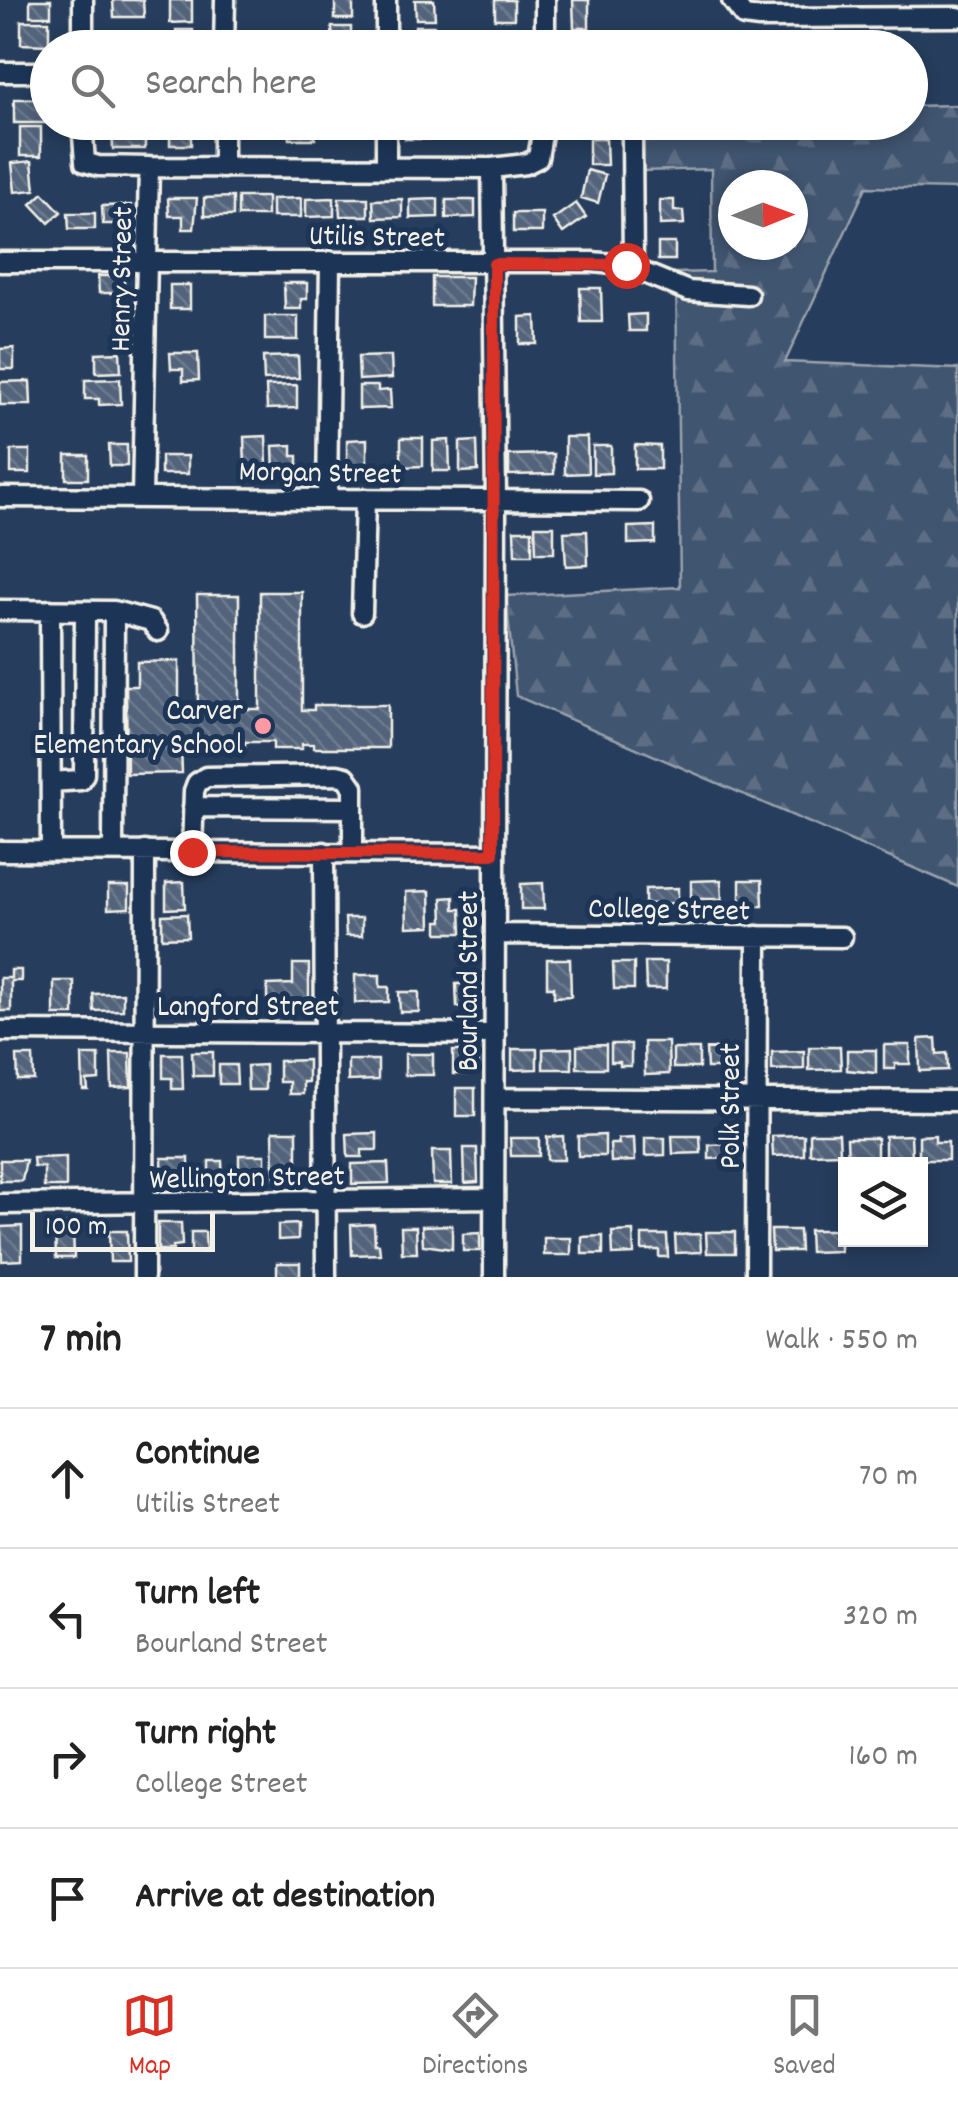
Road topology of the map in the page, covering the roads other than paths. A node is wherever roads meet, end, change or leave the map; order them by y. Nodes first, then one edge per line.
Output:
1 (83, 0) edge
2 (225, 0) edge
3 (386, 0) edge
4 (545, 0) edge
5 (735, 5) edge
6 (958, 17) edge
7 (82, 30) edge
8 (224, 30) edge
9 (386, 30) edge
10 (545, 30) edge
11 (0, 72) edge
12 (30, 72) edge
13 (83, 140) edge
14 (223, 140) edge
15 (386, 140) edge
16 (541, 140) edge
17 (632, 140) edge
18 (150, 167) junction
19 (386, 167) junction
20 (223, 168) junction
21 (492, 168) junction
22 (330, 261) junction
23 (0, 262) edge
24 (148, 263) junction
25 (494, 264) junction
26 (633, 268) junction
27 (748, 295) dead end
28 (0, 496) edge
29 (142, 497) junction
30 (327, 499) junction
31 (365, 499) junction
32 (496, 500) junction
33 (639, 501) dead end
34 (0, 610) edge
35 (50, 610) junction
36 (85, 611) junction
37 (114, 611) junction
38 (362, 613) dead end
39 (158, 631) dead end
40 (51, 782) junction
41 (193, 807) junction
42 (353, 808) junction
43 (0, 851) edge
44 (51, 851) junction
45 (144, 851) junction
46 (113, 852) junction
47 (192, 852) junction
48 (324, 852) junction
49 (353, 853) junction
50 (493, 854) junction
51 (495, 934) junction
52 (757, 936) junction
53 (842, 937) dead end
54 (0, 1032) edge
55 (144, 1032) junction
56 (325, 1033) junction
57 (495, 1034) junction
58 (495, 1098) junction
59 (757, 1100) junction
60 (958, 1101) edge
61 (494, 1198) junction
62 (326, 1202) junction
63 (0, 1204) edge
64 (144, 1204) junction
65 (144, 1277) edge
66 (326, 1277) edge
67 (494, 1277) edge
68 (756, 1277) edge

1 - 7 street
2 - 8 street
3 - 9 street
4 - 10 street
5 - 6 street
11 - 12 street
13 - 18 street, Henry Street
14 - 20 street
15 - 19 street
16 - 21 street
17 - 26 street
18 - 20 street
18 - 24 street, Henry Street
19 - 20 street
19 - 21 street
21 - 25 street, Bourland Street
22 - 24 street, Utilis Street
22 - 25 street, Utilis Street
22 - 30 street
23 - 24 street, Utilis Street
24 - 29 street, Henry Street
25 - 26 street, Utilis Street
25 - 32 street, Bourland Street
26 - 27 street, Utilis Street
28 - 29 street, Morgan Street
29 - 30 street, Morgan Street
30 - 31 street, Morgan Street
31 - 32 street, Morgan Street
31 - 38 street
32 - 33 street, Morgan Street
32 - 50 street, Bourland Street
34 - 35 street
35 - 36 street
35 - 40 street
36 - 37 street
36 - 40 street
37 - 39 street
37 - 46 street
40 - 44 street
41 - 42 street
41 - 42 street
41 - 47 street
42 - 49 street
43 - 44 street
44 - 46 street
45 - 46 street
45 - 47 street
45 - 55 street
47 - 48 street
48 - 49 street
48 - 56 street
49 - 50 street
50 - 51 street, Bourland Street
51 - 52 street, College Street
51 - 57 street, Bourland Street
52 - 53 street, College Street
52 - 59 street, Polk Street
54 - 55 street, Langford Street
55 - 56 street, Langford Street
55 - 64 street
56 - 57 street, Langford Street
56 - 62 street
57 - 58 street, Bourland Street
58 - 59 street
58 - 61 street, Bourland Street
59 - 60 street
59 - 68 street, Polk Street
61 - 62 street, Wellington Street
61 - 67 street, Bourland Street
62 - 64 street, Wellington Street
62 - 66 street
63 - 64 street, Wellington Street
64 - 65 street

